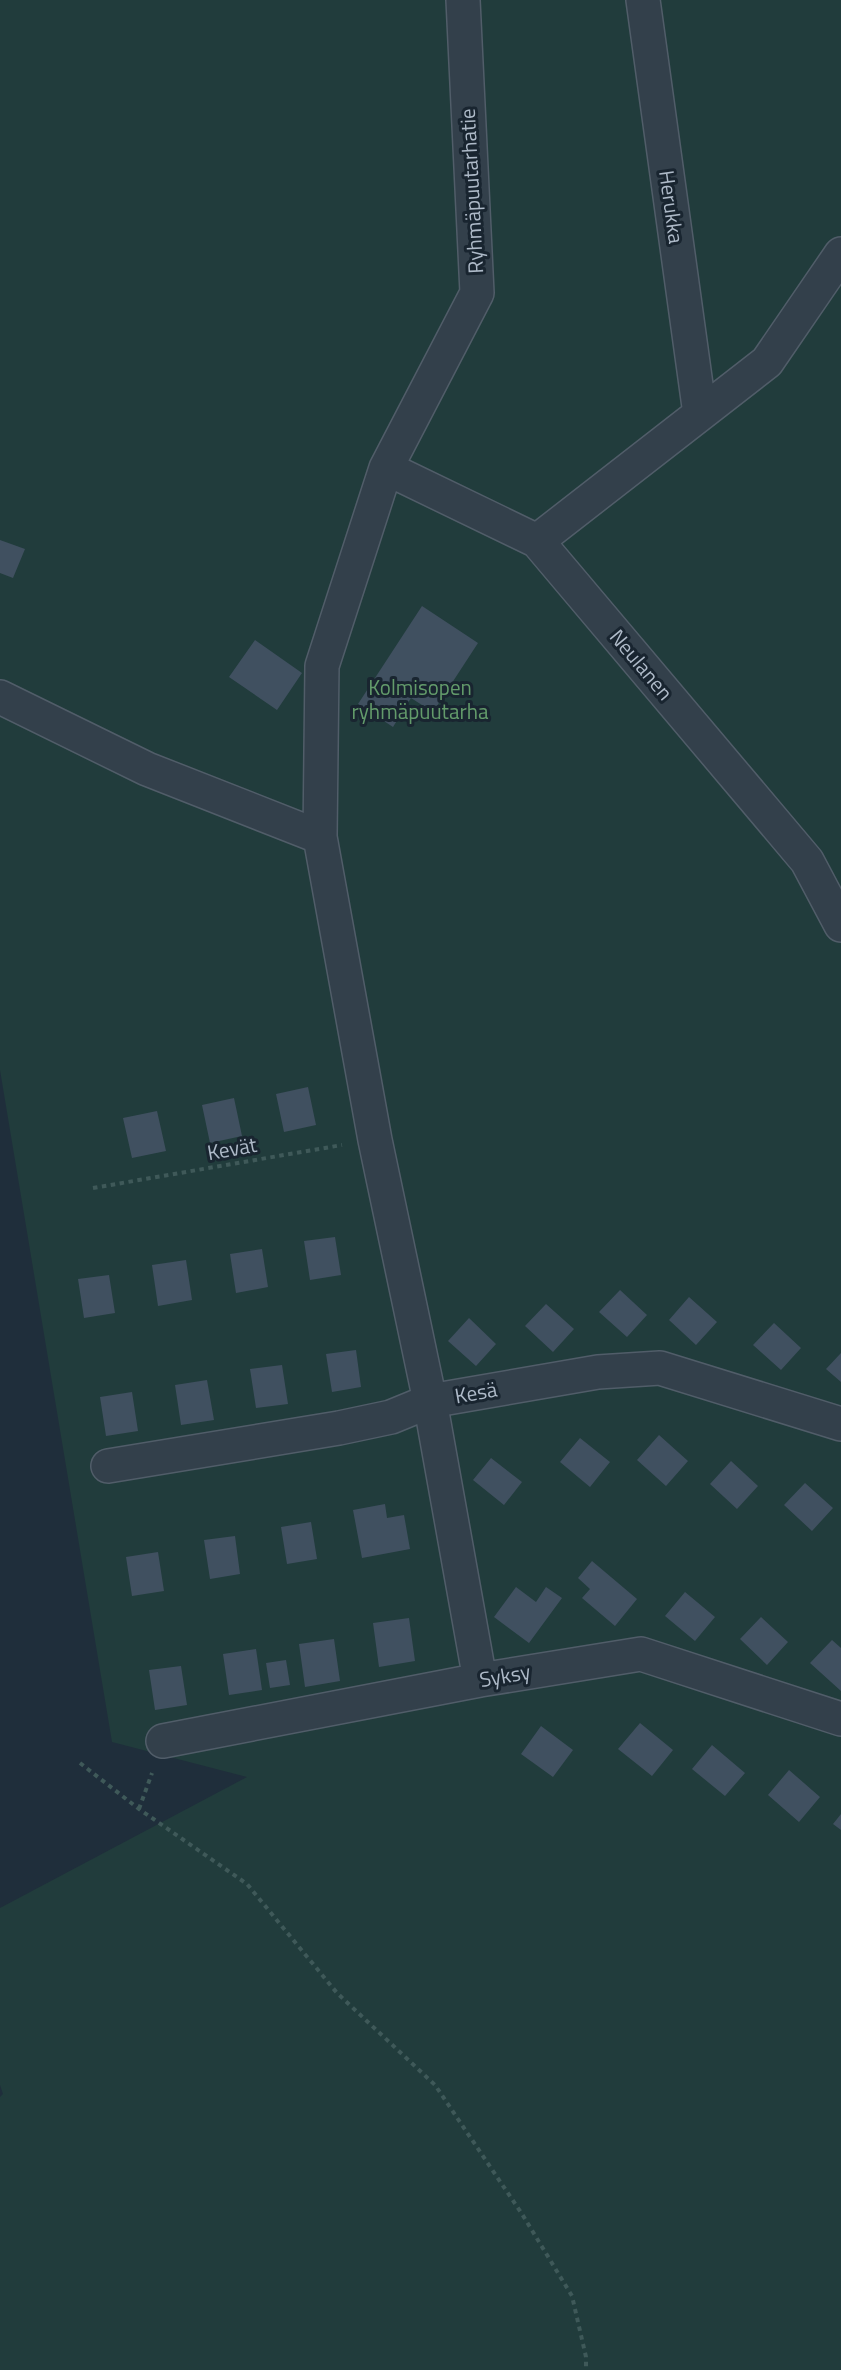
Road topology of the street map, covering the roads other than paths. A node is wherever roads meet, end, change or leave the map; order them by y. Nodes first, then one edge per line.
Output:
1 (463, 0) edge
2 (643, 0) edge
3 (841, 254) edge
4 (700, 414) junction
5 (386, 468) junction
6 (537, 541) junction
7 (0, 697) edge
8 (321, 837) junction
9 (841, 925) edge
10 (430, 1401) junction
11 (841, 1424) edge
12 (108, 1466) dead end
13 (480, 1680) junction
14 (841, 1719) edge
15 (163, 1741) dead end

1 - 5 street, Ryhmäpuutarhatie
2 - 4 street, Herukka
3 - 4 street
4 - 6 street
5 - 6 street, Neulanen
5 - 8 street, Ryhmäpuutarhatie
6 - 9 street, Neulanen
7 - 8 street
8 - 10 street, Ryhmäpuutarhatie
10 - 11 street, Kesä
10 - 12 street, Kesä
10 - 13 street, Ryhmäpuutarhatie
13 - 14 street, Syksy
13 - 15 street, Syksy

